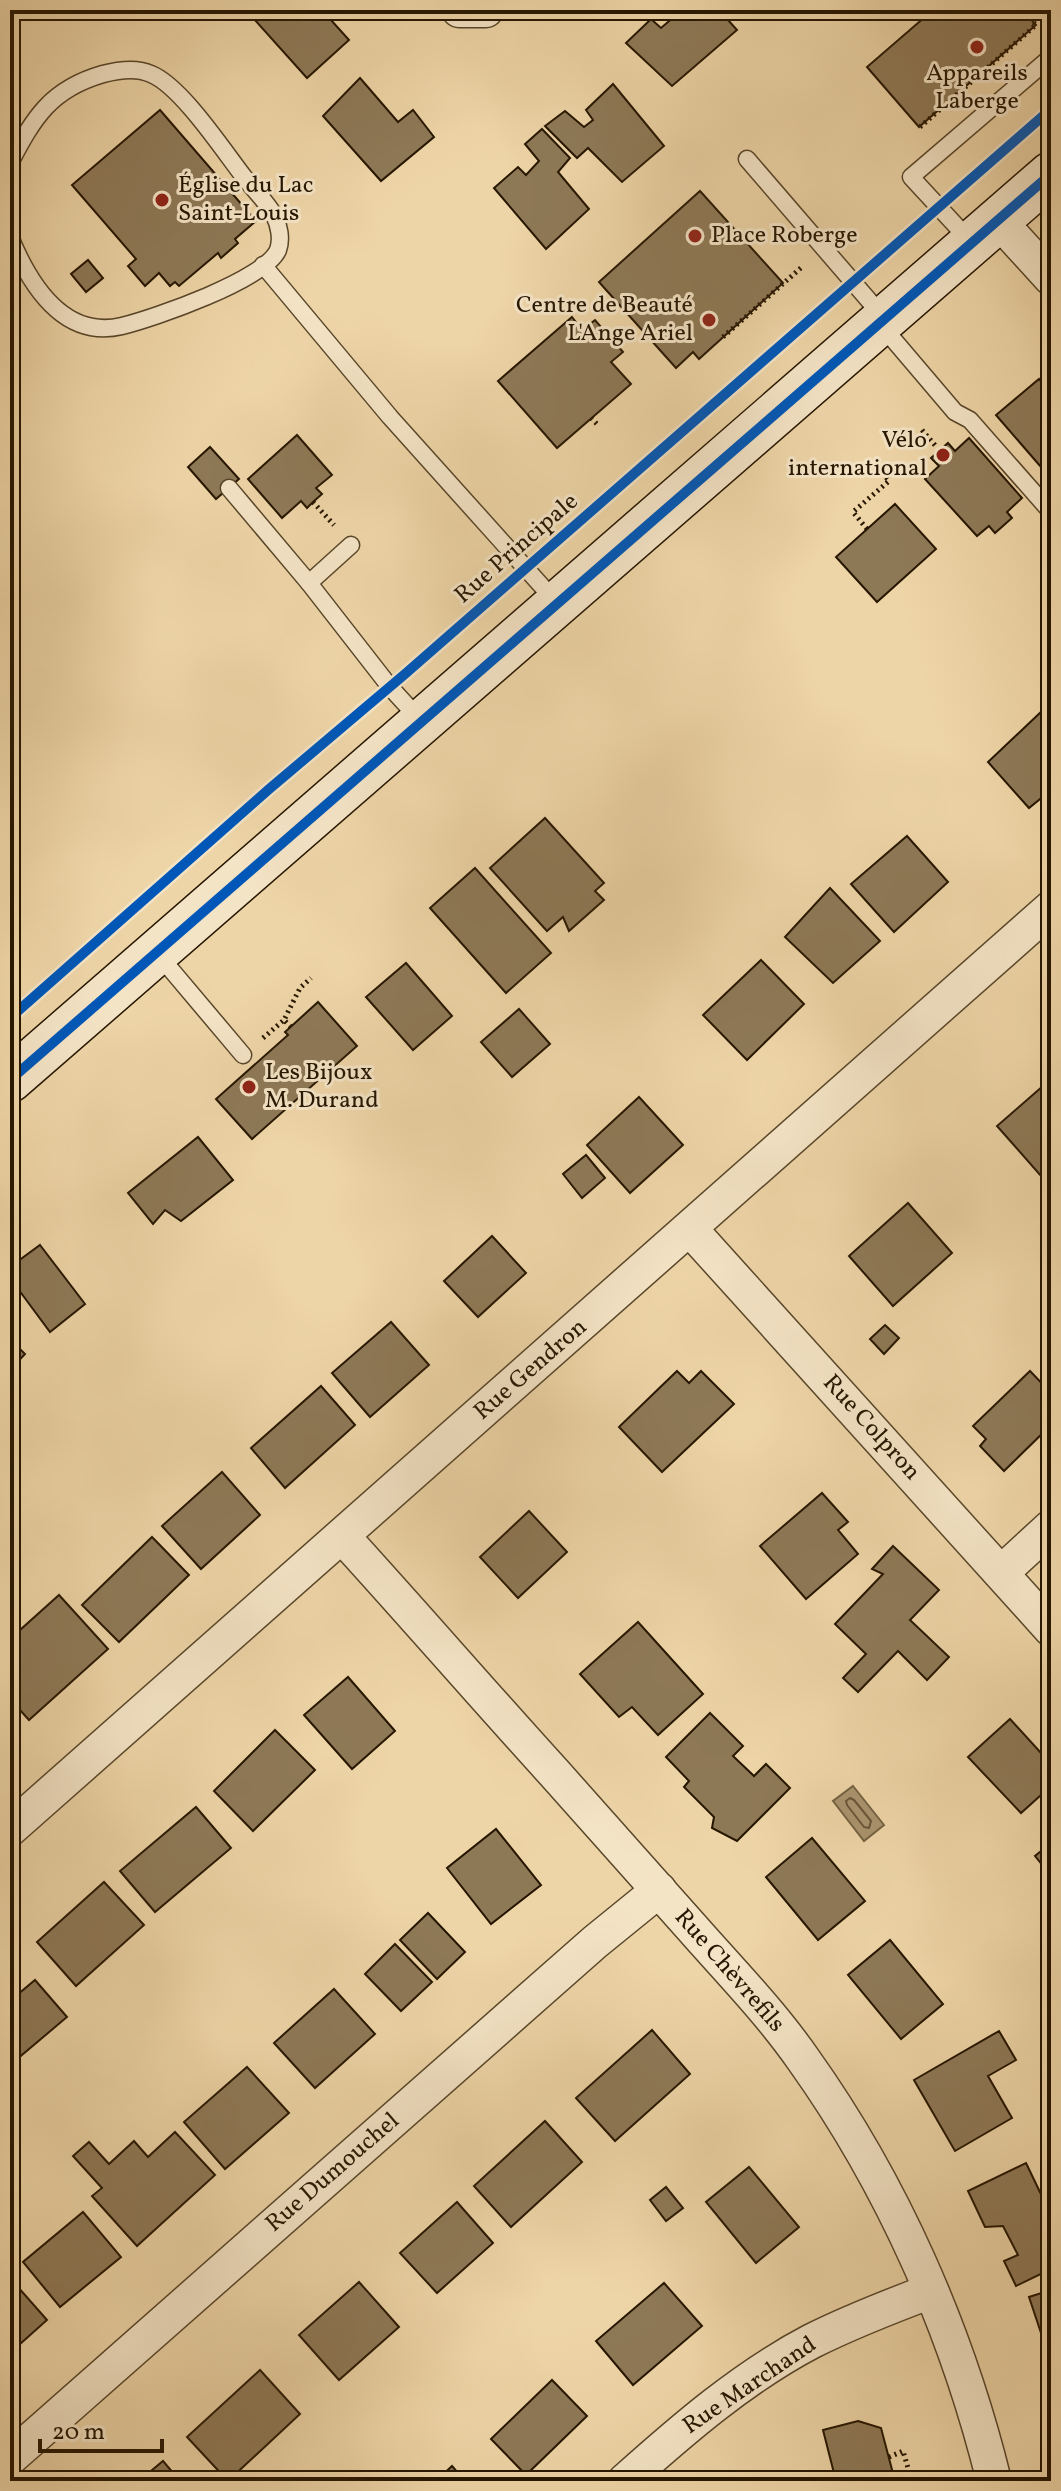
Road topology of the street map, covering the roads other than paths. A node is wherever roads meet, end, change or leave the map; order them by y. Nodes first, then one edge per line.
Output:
1 (459, 10) edge
2 (486, 10) edge
3 (1051, 57) edge
4 (747, 159) dead end
5 (10, 163) edge
6 (1051, 174) edge
7 (986, 232) junction
8 (10, 237) edge
9 (263, 265) junction
10 (1051, 278) edge
11 (883, 322) junction
12 (229, 488) dead end
13 (1051, 512) edge
14 (351, 545) dead end
15 (309, 583) junction
16 (558, 605) junction
17 (422, 723) junction
18 (1051, 908) edge
19 (157, 953) junction
20 (243, 1055) dead end
21 (10, 1080) edge
22 (690, 1229) junction
23 (1051, 1527) edge
24 (343, 1537) junction
25 (1001, 1573) junction
26 (1051, 1629) edge
27 (10, 1829) edge
28 (659, 1890) junction
29 (931, 2291) junction
30 (10, 2458) edge
31 (625, 2481) edge
32 (994, 2481) edge

1 - 2 street
3 - 7 lane
4 - 11 lane
5 - 9 lane
6 - 7 street
7 - 10 street
7 - 11 street
8 - 9 lane
9 - 16 lane
11 - 13 lane
11 - 16 street
12 - 15 lane
14 - 15 lane
15 - 17 lane
16 - 17 street
17 - 19 street
18 - 22 street, Rue Gendron
19 - 20 lane
19 - 21 street
22 - 24 street, Rue Gendron
22 - 25 street, Rue Colpron
23 - 25 street
24 - 27 street, Rue Gendron
24 - 28 street, Rue Chèvrefils
25 - 26 street, Rue Colpron
28 - 29 street, Rue Chèvrefils
28 - 30 street, Rue Dumouchel
29 - 31 street, Rue Marchand
29 - 32 street, Rue Chèvrefils

